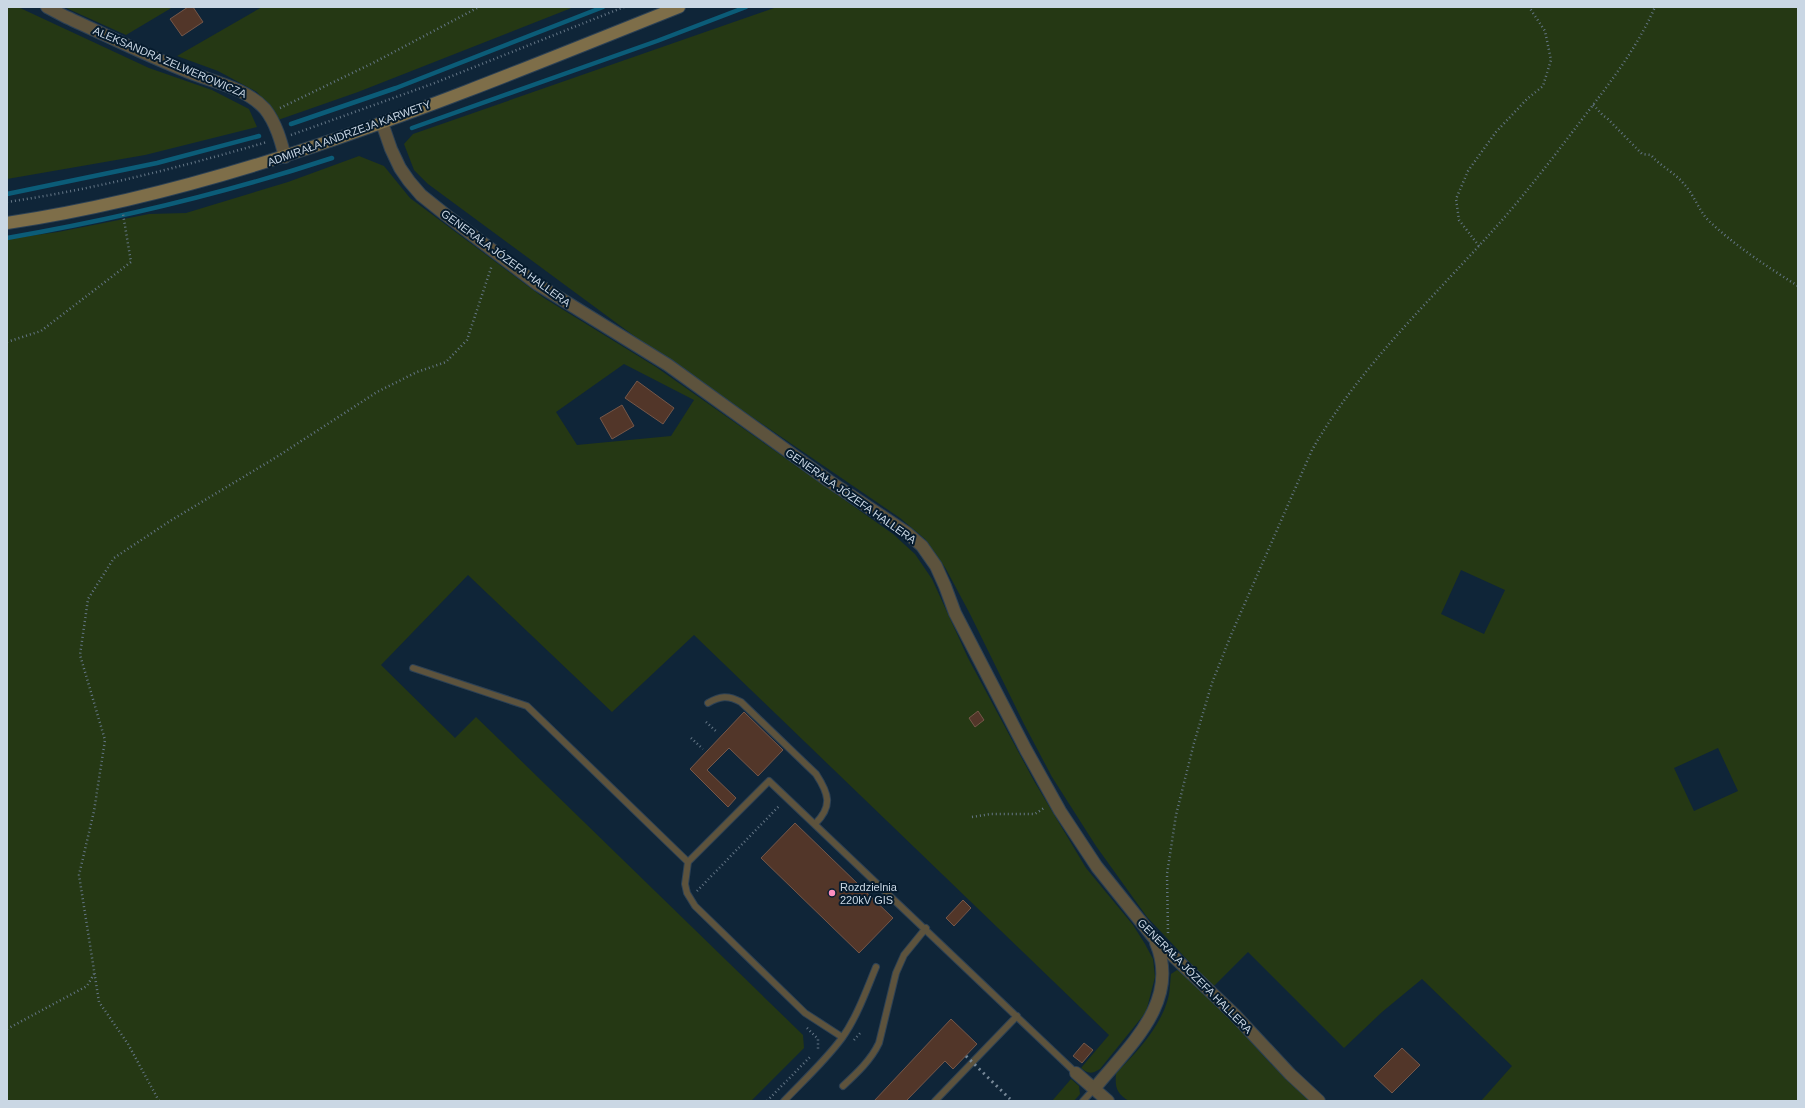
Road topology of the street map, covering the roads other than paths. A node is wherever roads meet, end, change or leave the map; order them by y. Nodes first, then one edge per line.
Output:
1 (47, 7) edge
2 (679, 7) edge
3 (382, 123) junction
4 (286, 157) junction
5 (7, 223) edge
6 (413, 668) dead end
7 (708, 703) dead end
8 (815, 824) junction
9 (688, 862) junction
10 (926, 928) junction
11 (1154, 938) junction
12 (876, 966) dead end
13 (1017, 1016) junction
14 (842, 1037) junction
15 (1076, 1073) joint
16 (843, 1086) dead end
17 (1094, 1089) junction
18 (784, 1101) edge
19 (935, 1101) edge
20 (1083, 1101) edge
21 (1108, 1101) edge
22 (1319, 1101) edge

1 - 4 street, ALEKSANDRA ZELWEROWICZA
2 - 3 main road, ADMIRAŁA ANDRZEJA KARWETY
3 - 4 main road, ADMIRAŁA ANDRZEJA KARWETY
3 - 11 street, GENERAŁA JÓZEFA HALLERA
4 - 5 main road, ADMIRAŁA ANDRZEJA KARWETY
6 - 9 lane
7 - 8 lane
8 - 9 lane
8 - 10 lane
9 - 14 lane
10 - 13 lane
10 - 16 lane
11 - 17 street
11 - 22 street, GENERAŁA JÓZEFA HALLERA
12 - 14 lane
13 - 15 lane
13 - 19 lane
14 - 18 lane
15 - 17 street
17 - 20 lane
17 - 21 street

